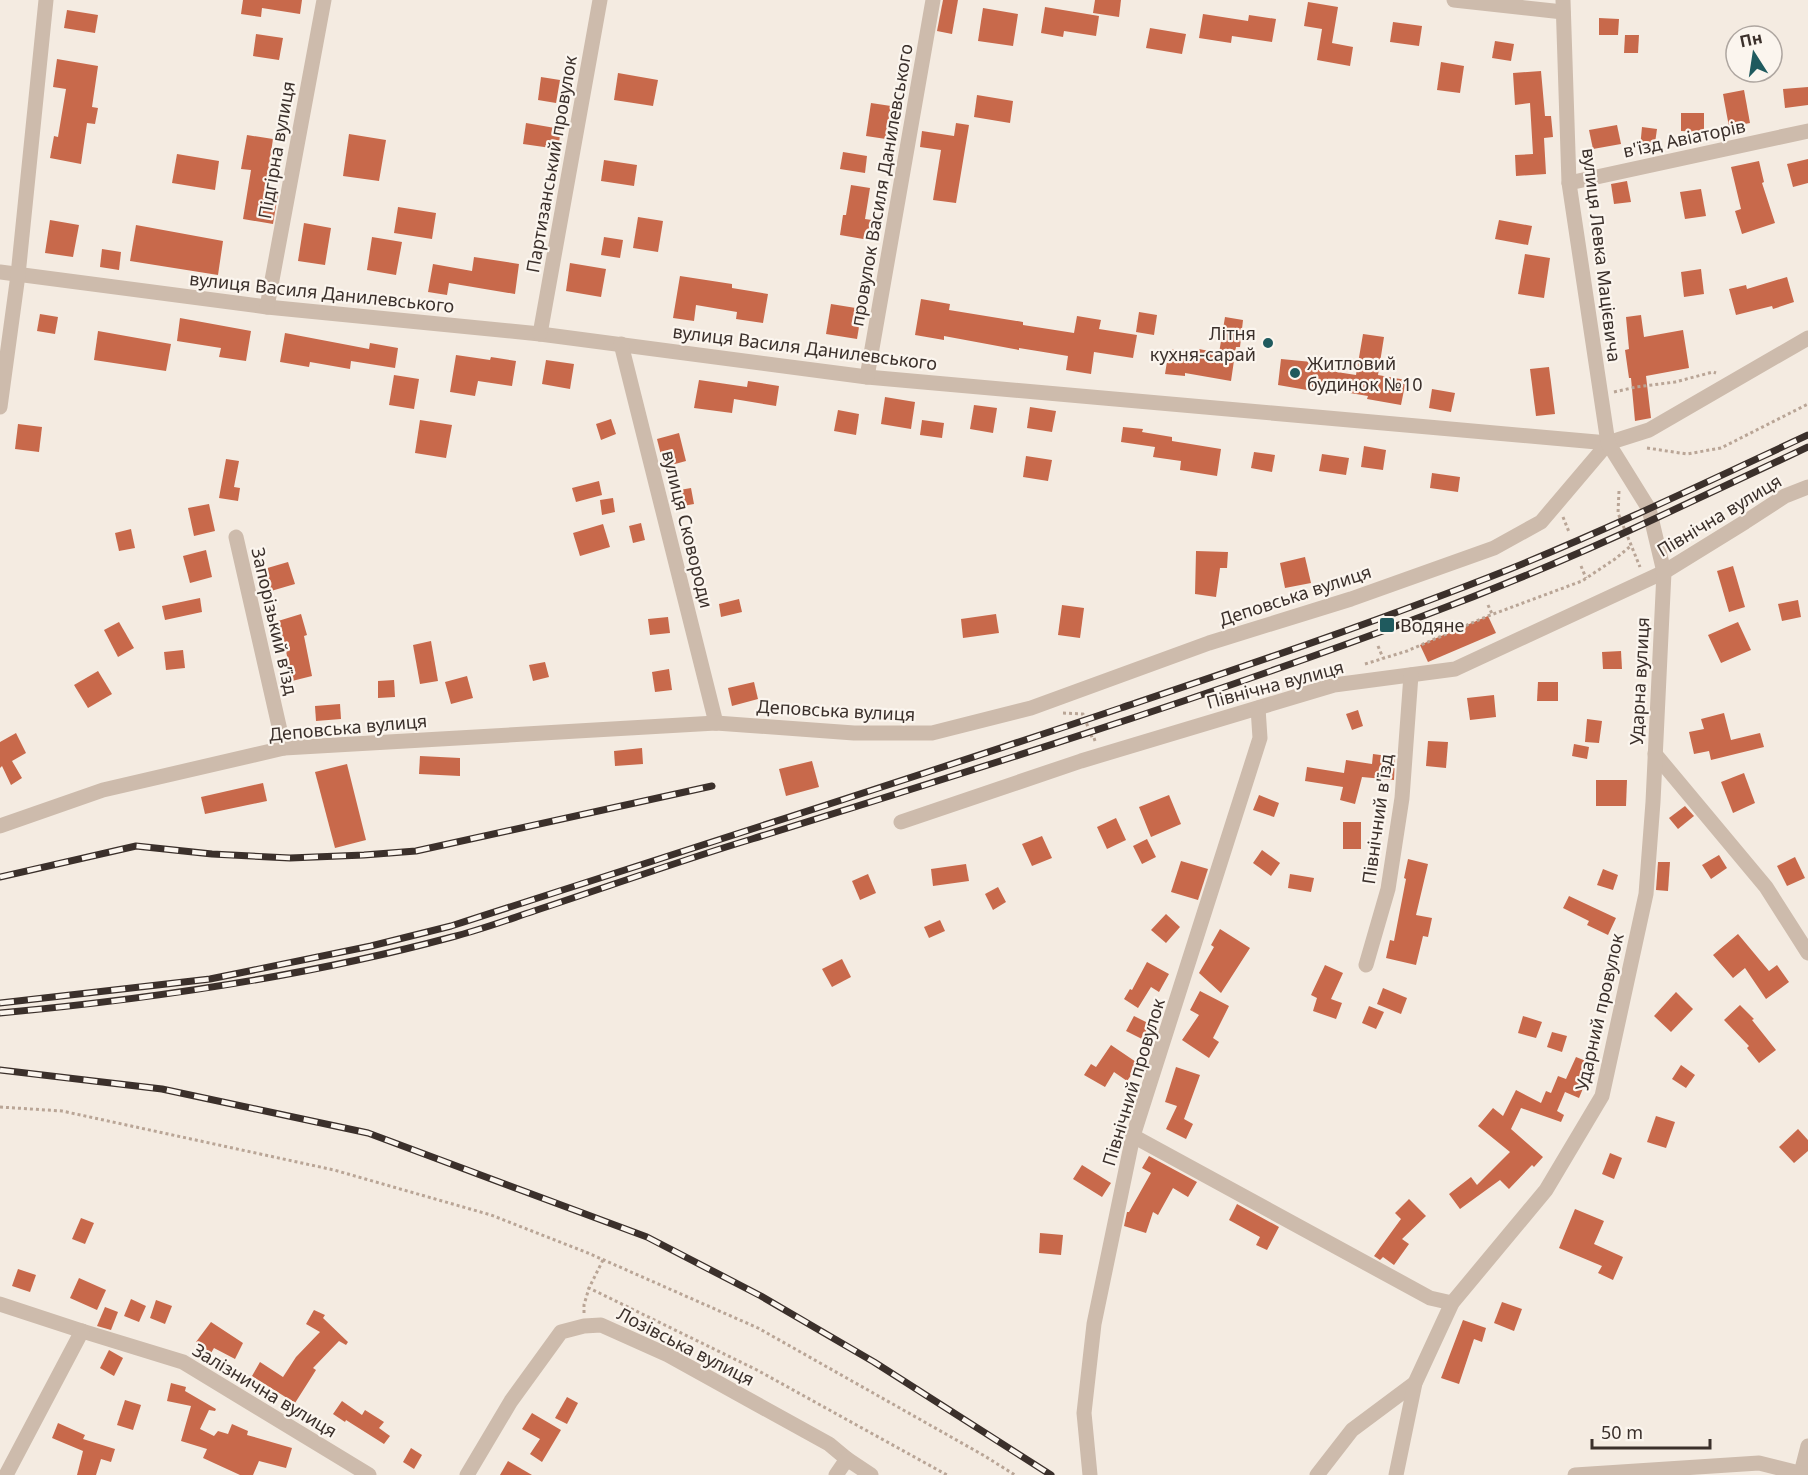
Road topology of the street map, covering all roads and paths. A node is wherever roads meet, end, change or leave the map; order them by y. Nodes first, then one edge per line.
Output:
1 (46, 0) edge
2 (324, 0) edge
3 (600, 0) edge
4 (933, 0) edge
5 (1454, 0) edge
6 (1563, 6) edge
7 (1808, 131) edge
8 (1569, 183) junction
9 (0, 272) edge
10 (18, 275) junction
11 (267, 308) junction
12 (540, 334) junction
13 (1808, 338) edge
14 (621, 344) junction
15 (867, 376) junction
16 (1735, 381) junction
17 (1601, 394) junction
18 (1808, 404) edge
19 (0, 407) edge
20 (1608, 443) junction
21 (1640, 447) dead end
22 (1808, 487) edge
23 (236, 537) dead end
24 (1629, 542) dead end
25 (1581, 566) dead end
26 (1664, 572) junction
27 (1586, 578) junction
28 (1488, 605) dead end
29 (1492, 614) junction
30 (1378, 646) dead end
31 (1383, 658) junction
32 (1363, 665) dead end
33 (1411, 675) junction
34 (1038, 706) junction
35 (1258, 708) junction
36 (716, 723) junction
37 (1102, 739) dead end
38 (284, 748) junction
39 (1655, 754) junction
40 (901, 822) dead end
41 (0, 826) edge
42 (1808, 925) edge
43 (1795, 934) junction
44 (1808, 953) edge
45 (1366, 966) dead end
46 (0, 1107) edge
47 (1133, 1137) junction
48 (603, 1260) junction
49 (589, 1288) junction
50 (1452, 1303) junction
51 (0, 1304) edge
52 (585, 1326) junction
53 (82, 1331) junction
54 (1415, 1383) junction
55 (1808, 1446) edge
56 (847, 1459) junction
57 (1804, 1474) edge
58 (6, 1475) edge
59 (369, 1475) edge
60 (467, 1475) edge
61 (836, 1475) edge
62 (872, 1475) edge
63 (947, 1475) edge
64 (1015, 1475) edge
65 (1090, 1475) edge
66 (1317, 1475) edge
67 (1396, 1475) edge
68 (1575, 1475) edge

1 - 10 street
2 - 11 street, Підгірна вулиця
3 - 12 street, Партизанський провулок
4 - 15 street, провулок Василя Данилевського
5 - 6 street
6 - 8 street, вулиця Левка Мацієвича
7 - 8 street, в'їзд Авіаторів
8 - 17 street, вулиця Левка Мацієвича
9 - 10 street, вулиця Василя Данилевського
10 - 11 street, вулиця Василя Данилевського
10 - 19 street
11 - 12 street, вулиця Василя Данилевського
12 - 14 street, вулиця Василя Данилевського
13 - 16 street
14 - 15 street, вулиця Василя Данилевського
14 - 36 street, вулиця Сковороди
15 - 20 street, вулиця Василя Данилевського
16 - 17 path
16 - 20 street
17 - 20 street, вулиця Левка Мацієвича
18 - 21 path
20 - 26 street, Ударна вулиця
20 - 34 street, Деповська вулиця
22 - 26 street, Північна вулиця
23 - 38 street, Запорізький вʼїзд
24 - 27 path
25 - 27 path
26 - 33 street, Північна вулиця
26 - 39 street, Ударна вулиця
27 - 29 path
28 - 29 path
29 - 31 path
30 - 31 path
31 - 32 path
33 - 35 street, Північна вулиця
33 - 45 street, Північний в'їзд
34 - 36 street, Деповська вулиця
34 - 37 path
35 - 40 street, Північна вулиця
35 - 47 street, Північний провулок
36 - 38 street, Деповська вулиця
38 - 41 street, Деповська вулиця
39 - 43 street, Ударна вулиця
39 - 50 street, Ударний провулок
42 - 43 street
43 - 44 street, Ударна вулиця
46 - 48 path
47 - 50 street
47 - 65 street, Північний провулок
48 - 49 path
48 - 64 path
49 - 52 path
49 - 63 path
50 - 54 street, Ударний провулок
51 - 53 street, Залізнична вулиця
52 - 56 street, Лозівська вулиця
52 - 60 street
53 - 58 street
53 - 59 street, Залізнична вулиця
54 - 66 street
54 - 67 street, Ударний провулок
55 - 57 street
56 - 61 street
56 - 62 street, Лозівська вулиця
57 - 68 street

